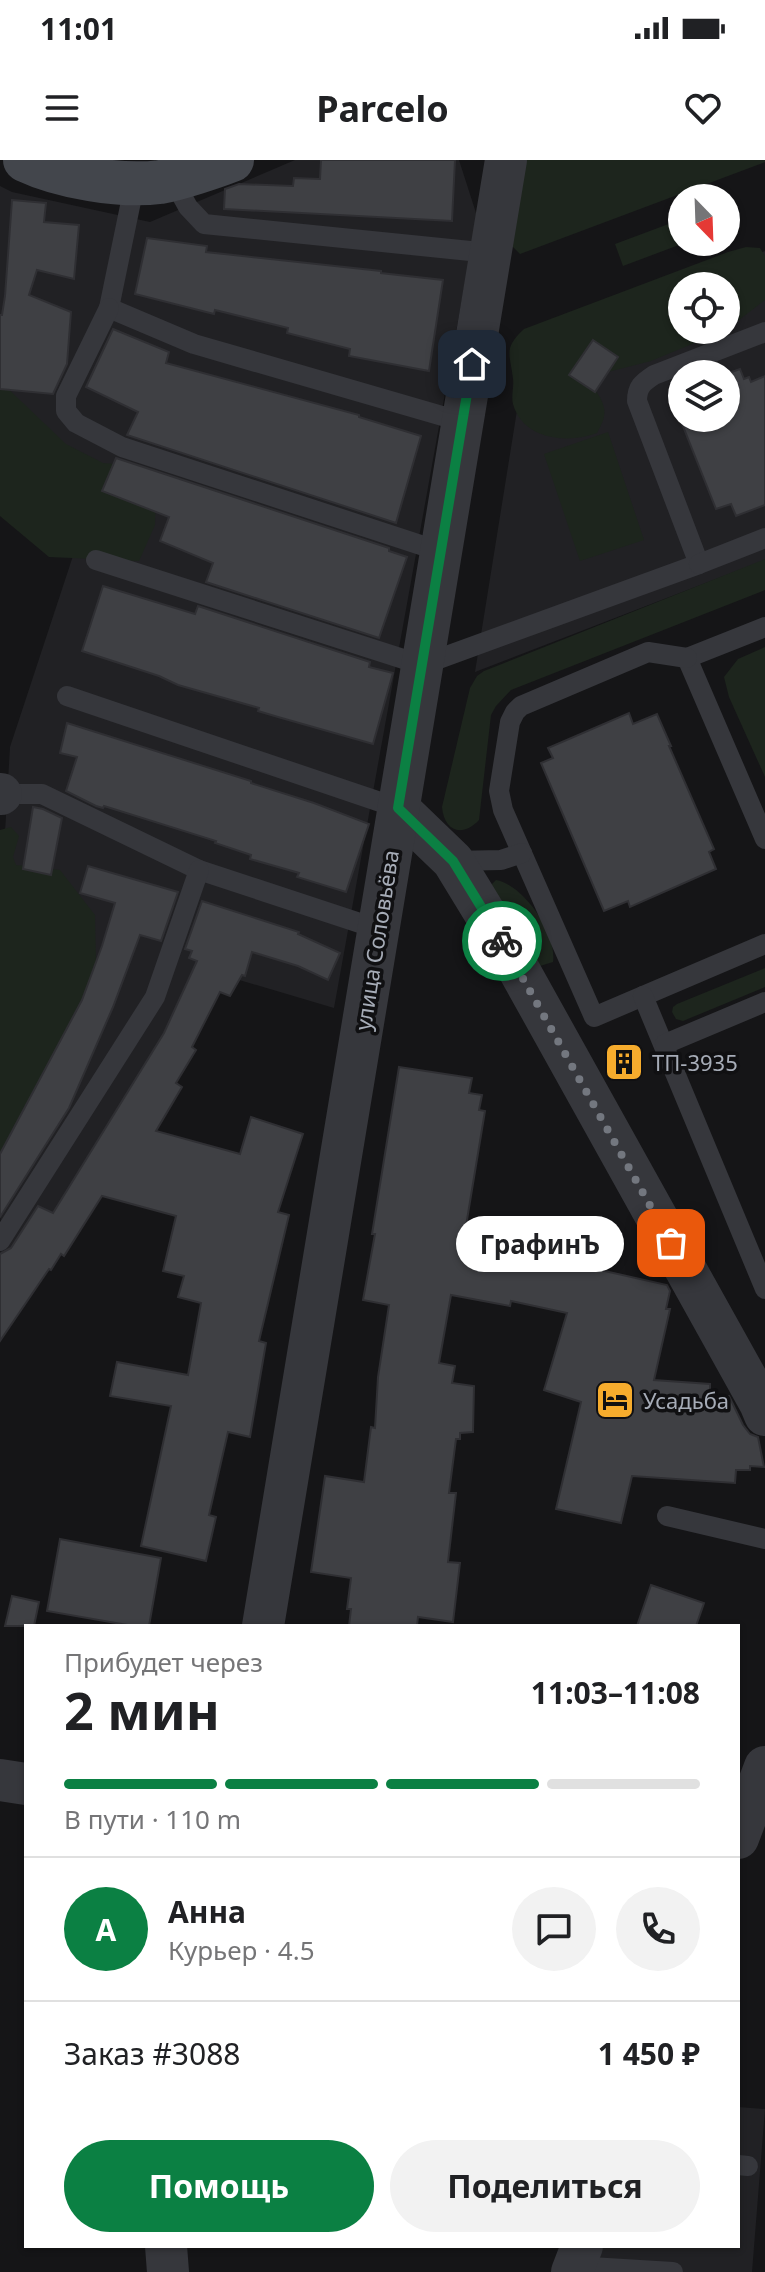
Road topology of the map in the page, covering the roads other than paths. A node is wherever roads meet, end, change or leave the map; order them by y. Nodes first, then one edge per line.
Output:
1 (25, 160) edge
2 (232, 160) edge
3 (506, 160) edge
4 (153, 180) junction
5 (490, 253) junction
6 (109, 308) junction
7 (765, 332) edge
8 (463, 422) junction
9 (765, 538) edge
10 (442, 552) junction
11 (96, 560) dead end
12 (699, 564) junction
13 (765, 627) edge
14 (687, 658) junction
15 (422, 665) junction
16 (67, 696) dead end
17 (0, 794) edge
18 (398, 808) junction
19 (765, 839) edge
20 (522, 853) junction
21 (453, 861) junction
22 (199, 870) junction
23 (378, 929) junction
24 (765, 944) edge
25 (643, 996) junction
26 (765, 1002) edge
27 (665, 1044) junction
28 (0, 1241) edge
29 (765, 1289) edge
30 (765, 1415) edge
31 (667, 1516) dead end
32 (765, 1539) edge
33 (263, 1624) edge
34 (765, 1767) edge
35 (0, 1780) edge
36 (24, 1784) edge
37 (740, 1833) edge
38 (166, 2248) edge
39 (576, 2261) edge
40 (168, 2272) edge
41 (673, 2272) edge

1 - 4 street
2 - 4 street
3 - 5 street, улица Соловьёва
4 - 5 lane
4 - 6 lane
5 - 8 street, улица Соловьёва
6 - 8 lane
6 - 10 lane
7 - 12 lane
8 - 10 street, улица Соловьёва
9 - 12 lane
10 - 15 street, улица Соловьёва
11 - 15 lane
12 - 15 lane
13 - 14 lane
14 - 19 lane
14 - 20 lane
15 - 18 street, улица Соловьёва
16 - 18 lane
17 - 22 lane
18 - 21 street
18 - 23 street, улица Соловьёва
20 - 21 lane
20 - 25 lane
21 - 30 street
22 - 23 lane
22 - 28 lane
23 - 33 street, улица Соловьёва
24 - 25 lane
25 - 27 lane
26 - 27 lane
27 - 29 lane
31 - 32 lane
34 - 37 street
35 - 36 street
38 - 40 street
39 - 41 lane

